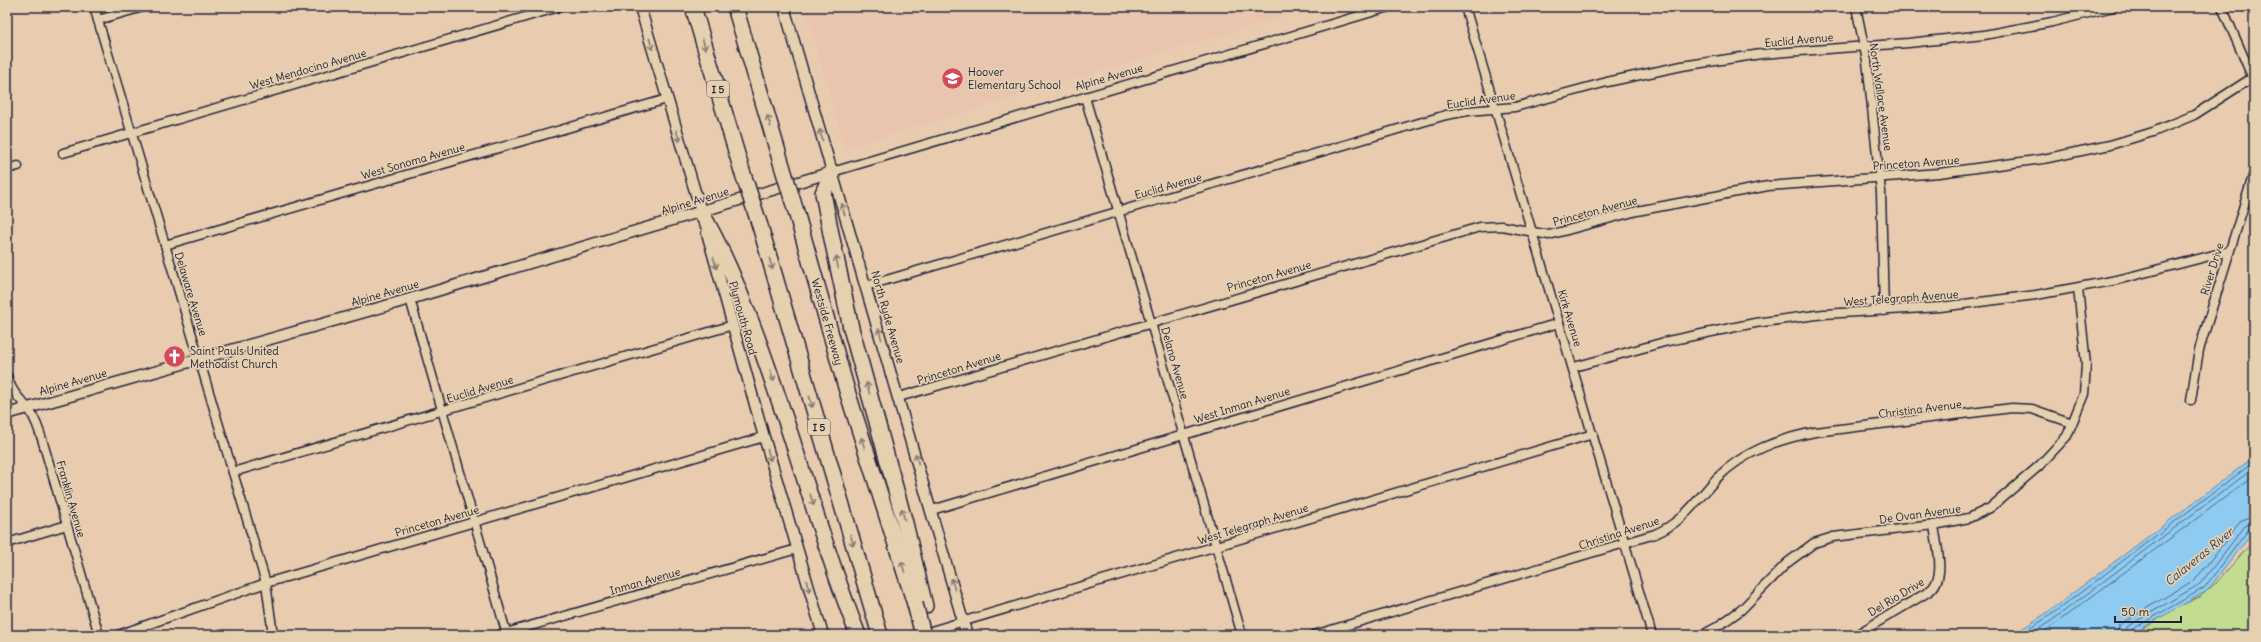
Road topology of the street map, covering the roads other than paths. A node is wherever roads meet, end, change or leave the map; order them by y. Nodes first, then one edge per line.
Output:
1 (94, 7) edge
2 (143, 7) edge
3 (559, 7) edge
4 (640, 7) edge
5 (693, 7) edge
6 (735, 7) edge
7 (784, 7) edge
8 (1389, 7) edge
9 (1465, 7) edge
10 (1856, 7) edge
11 (2114, 7) edge
12 (2222, 7) edge
13 (98, 20) junction
14 (1864, 46) junction
15 (2253, 79) edge
16 (1085, 97) junction
17 (667, 99) junction
18 (1496, 108) junction
19 (132, 132) junction
20 (63, 153) dead end
21 (18, 166) dead end
22 (7, 169) edge
23 (832, 172) junction
24 (2254, 173) edge
25 (1880, 177) junction
26 (701, 212) junction
27 (1119, 212) junction
28 (1533, 232) junction
29 (165, 245) junction
30 (2229, 251) junction
31 (866, 286) junction
32 (2078, 288) junction
33 (410, 299) junction
34 (1884, 311) junction
35 (1151, 322) junction
36 (1559, 323) junction
37 (733, 325) junction
38 (198, 358) junction
39 (1574, 367) junction
40 (7, 376) edge
41 (899, 397) junction
42 (2191, 400) dead end
43 (28, 408) junction
44 (442, 412) junction
45 (7, 414) edge
46 (2072, 423) junction
47 (1184, 434) junction
48 (1593, 434) junction
49 (764, 437) junction
50 (233, 472) junction
51 (932, 510) junction
52 (475, 522) junction
53 (67, 525) junction
54 (1934, 525) junction
55 (7, 543) edge
56 (1625, 544) junction
57 (1216, 547) junction
58 (797, 549) junction
59 (266, 583) junction
60 (920, 605) junction
61 (963, 621) junction
62 (856, 630) edge
63 (878, 632) edge
64 (504, 634) edge
65 (99, 635) edge
66 (118, 635) edge
67 (273, 635) edge
68 (823, 635) edge
69 (918, 635) edge
70 (923, 635) edge
71 (932, 635) edge
72 (967, 635) edge
73 (1242, 635) edge
74 (1314, 635) edge
75 (1652, 635) edge
76 (1702, 635) edge
77 (1856, 635) edge

1 - 13 street, Delaware Avenue
2 - 13 street
3 - 19 street, West Mendocino Avenue
4 -> 17 street, Plymouth Road
5 -> 63 highway, I 5, bridge
60 -> 6 highway, Westside Freeway, bridge
23 -> 7 street, North Ryde Avenue
8 - 16 street, Alpine Avenue
9 - 18 street, Kirk Avenue
10 - 14 street, North Wallace Avenue
11 - 14 street, Euclid Avenue
12 - 15 street
13 - 19 street, Delaware Avenue
14 - 18 street, Euclid Avenue
14 - 25 street, North Wallace Avenue
15 - 25 street, Princeton Avenue
16 - 23 street, Alpine Avenue
16 - 27 street, Delano Avenue
17 -> 26 street, Plymouth Road
17 - 29 street, West Sonoma Avenue
18 - 27 street, Euclid Avenue
18 - 28 street, Kirk Avenue
19 - 20 street, West Mendocino Avenue
19 - 29 street, Delaware Avenue
21 - 22 street
23 - 26 street, Alpine Avenue
31 -> 23 street, North Ryde Avenue
60 -> 23 highway
24 - 30 street, River Drive
25 - 28 street, Princeton Avenue
25 - 34 street, North Wallace Avenue
26 - 33 street, Alpine Avenue
26 -> 37 street, Plymouth Road
26 -> 62 highway
27 - 31 street, Euclid Avenue
27 - 35 street, Delano Avenue
28 - 35 street, Princeton Avenue
28 - 36 street, Kirk Avenue
29 - 38 street, Delaware Avenue
30 - 32 street, West Telegraph Avenue
30 - 42 street, River Drive
41 -> 31 street, North Ryde Avenue
32 - 34 street, West Telegraph Avenue
32 - 46 street, De Ovan Avenue
33 - 38 street, Alpine Avenue
33 - 44 street
34 - 39 street, West Telegraph Avenue
35 - 41 street, Princeton Avenue
35 - 47 street, Delano Avenue
36 - 39 street, Kirk Avenue
36 - 47 street, West Inman Avenue
37 - 44 street, Euclid Avenue
37 - 49 street, Plymouth Road
38 - 43 street, Alpine Avenue
38 - 50 street, Delaware Avenue
39 - 48 street, Kirk Avenue
40 - 43 street, Franklin Avenue
51 -> 41 street, North Ryde Avenue
43 - 45 street, Alpine Avenue
43 - 53 street, Franklin Avenue
44 - 50 street, Euclid Avenue
44 - 52 street
46 - 54 street, De Ovan Avenue
46 - 56 street, Christina Avenue
47 - 51 street, West Inman Avenue
47 - 57 street, Delano Avenue
48 - 56 street, Kirk Avenue
48 - 57 street, West Telegraph Avenue
49 - 52 street, Princeton Avenue
49 -> 58 street, Plymouth Road
50 - 59 street, Delaware Avenue
61 -> 51 street, North Ryde Avenue
52 - 59 street, Princeton Avenue
52 - 64 street
53 - 55 street
53 - 65 street, Franklin Avenue
54 - 76 street, De Ovan Avenue
54 - 77 street, Del Rio Drive
56 - 74 street, Christina Avenue
56 - 75 street, Kirk Avenue
57 - 61 street, West Telegraph Avenue
57 - 73 street, Delano Avenue
58 - 64 street, Inman Avenue
58 -> 68 street, Plymouth Road
59 - 66 street, Princeton Avenue
59 - 67 street, Delaware Avenue
60 - 70 highway, Westside Freeway, bridge
60 - 71 highway
61 - 69 street, West Telegraph Avenue
61 - 72 street, North Ryde Avenue

